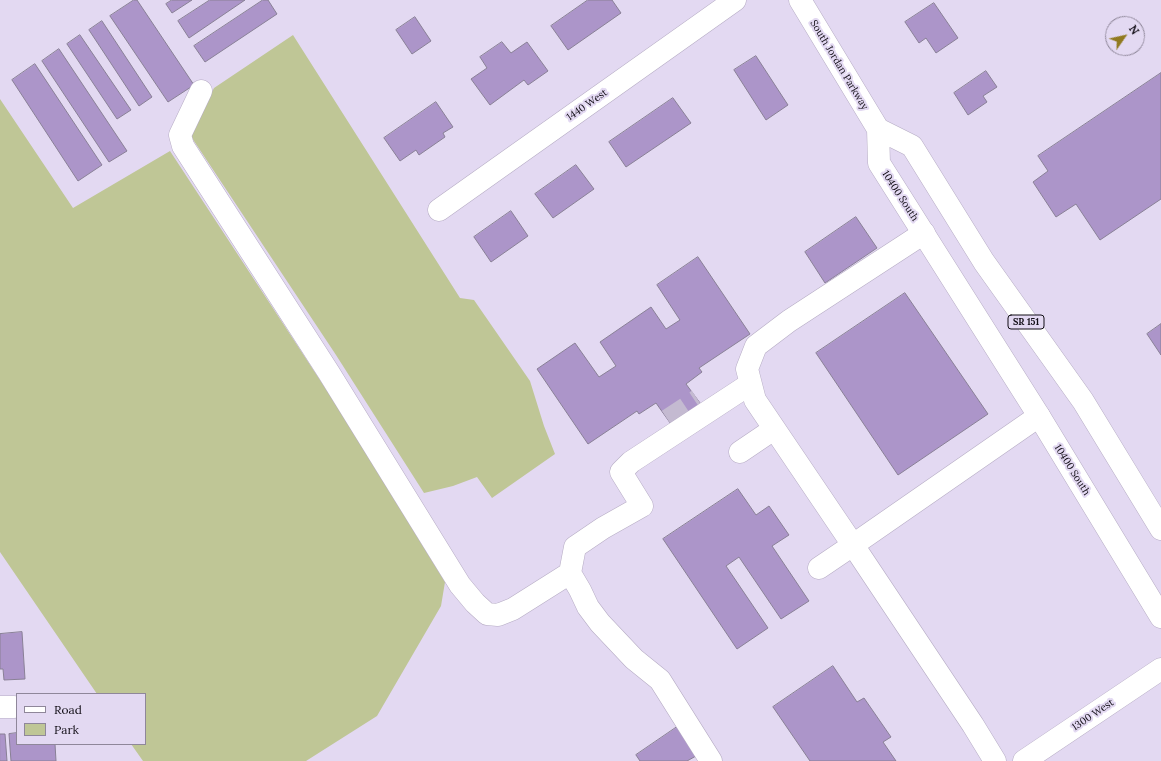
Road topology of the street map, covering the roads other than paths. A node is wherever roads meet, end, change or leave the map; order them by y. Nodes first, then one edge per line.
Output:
1 (735, 0) edge
2 (800, 0) edge
3 (201, 91) dead end
4 (878, 129) junction
5 (439, 210) dead end
6 (924, 233) junction
7 (750, 384) junction
8 (1039, 416) junction
9 (668, 420) tunnel mouth
10 (774, 429) junction
11 (662, 441) junction
12 (740, 452) dead end
13 (1161, 529) edge
14 (853, 545) junction
15 (819, 568) dead end
16 (570, 573) junction
17 (1161, 617) edge
18 (1161, 669) edge
19 (711, 761) edge
20 (995, 761) edge
21 (1024, 761) edge

1 - 5 main road, 1440 West
2 - 4 main road, South Jordan Parkway
3 - 16 main road
4 - 6 main road, 10400 South
4 - 13 main road, SR 151
6 - 7 main road
6 - 8 main road, 10400 South
7 - 10 main road
7 - 11 main road
8 - 14 main road
8 - 17 main road, 10400 South
9 - 11 main road
10 - 12 main road
10 - 14 main road
11 - 16 main road
14 - 15 main road
14 - 20 main road
16 - 19 main road
18 - 21 main road, 1300 West

